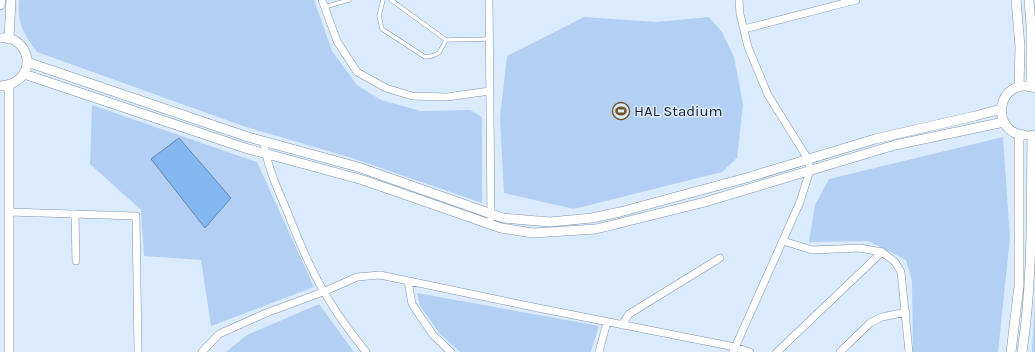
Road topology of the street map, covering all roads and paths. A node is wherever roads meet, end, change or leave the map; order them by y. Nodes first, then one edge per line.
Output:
1 (0, 0) edge
2 (11, 0) edge
3 (350, 0) edge
4 (383, 0) edge
5 (391, 0) edge
6 (489, 0) edge
7 (739, 0) edge
8 (856, 0) edge
9 (1016, 0) edge
10 (1029, 0) edge
11 (323, 3) edge
12 (0, 5) edge
13 (744, 29) junction
14 (5, 38) edge
15 (490, 39) junction
16 (446, 40) junction
17 (27, 62) junction
18 (24, 74) junction
19 (4, 86) edge
20 (1019, 87) junction
21 (1033, 87) edge
22 (490, 91) junction
23 (1001, 109) junction
24 (1004, 122) junction
25 (1019, 134) junction
26 (1033, 134) edge
27 (264, 142) junction
28 (265, 153) junction
29 (808, 159) junction
30 (810, 170) junction
31 (9, 212) junction
32 (75, 214) junction
33 (491, 214) junction
34 (491, 225) junction
35 (783, 241) junction
36 (882, 252) junction
37 (720, 258) dead end
38 (76, 261) dead end
39 (408, 281) junction
40 (323, 292) junction
41 (906, 312) junction
42 (608, 322) junction
43 (622, 325) junction
44 (734, 349) edge
45 (9, 352) edge
46 (138, 352) edge
47 (202, 352) edge
48 (366, 352) edge
49 (451, 352) edge
50 (599, 352) edge
51 (750, 352) edge
52 (777, 352) edge
53 (840, 352) edge
54 (909, 352) edge
55 (1011, 352) edge
56 (1022, 352) edge

1 - 12 street
2 - 14 street
3 - 11 lane
4 - 16 lane
5 - 16 lane
6 - 15 street
7 - 13 street
8 - 13 street
9 - 20 street
10 - 21 street
11 - 22 street
13 - 29 street
14 - 17 street
15 - 16 lane
15 - 22 street
17 - 18 street
17 - 27 street
18 - 19 street
18 - 28 street
19 - 31 street
20 - 21 street
20 - 23 street
22 - 33 street
23 - 24 street
23 - 29 street
24 - 25 street
24 - 30 street
25 - 26 street
25 - 55 street
26 - 56 street
27 - 28 street
27 - 33 street
28 - 34 street
28 - 40 street
29 - 30 street
29 - 33 street
30 - 34 street
30 - 35 street
31 - 32 street
31 - 45 street
32 - 38 street
32 - 46 street
33 - 34 street
35 - 36 street
35 - 44 street
36 - 41 street
36 - 52 street
37 - 43 street
39 - 40 street
39 - 42 street
39 - 49 street
40 - 47 street
40 - 48 street
41 - 53 street
41 - 54 street
42 - 43 street
42 - 50 street
43 - 44 street
44 - 51 street

